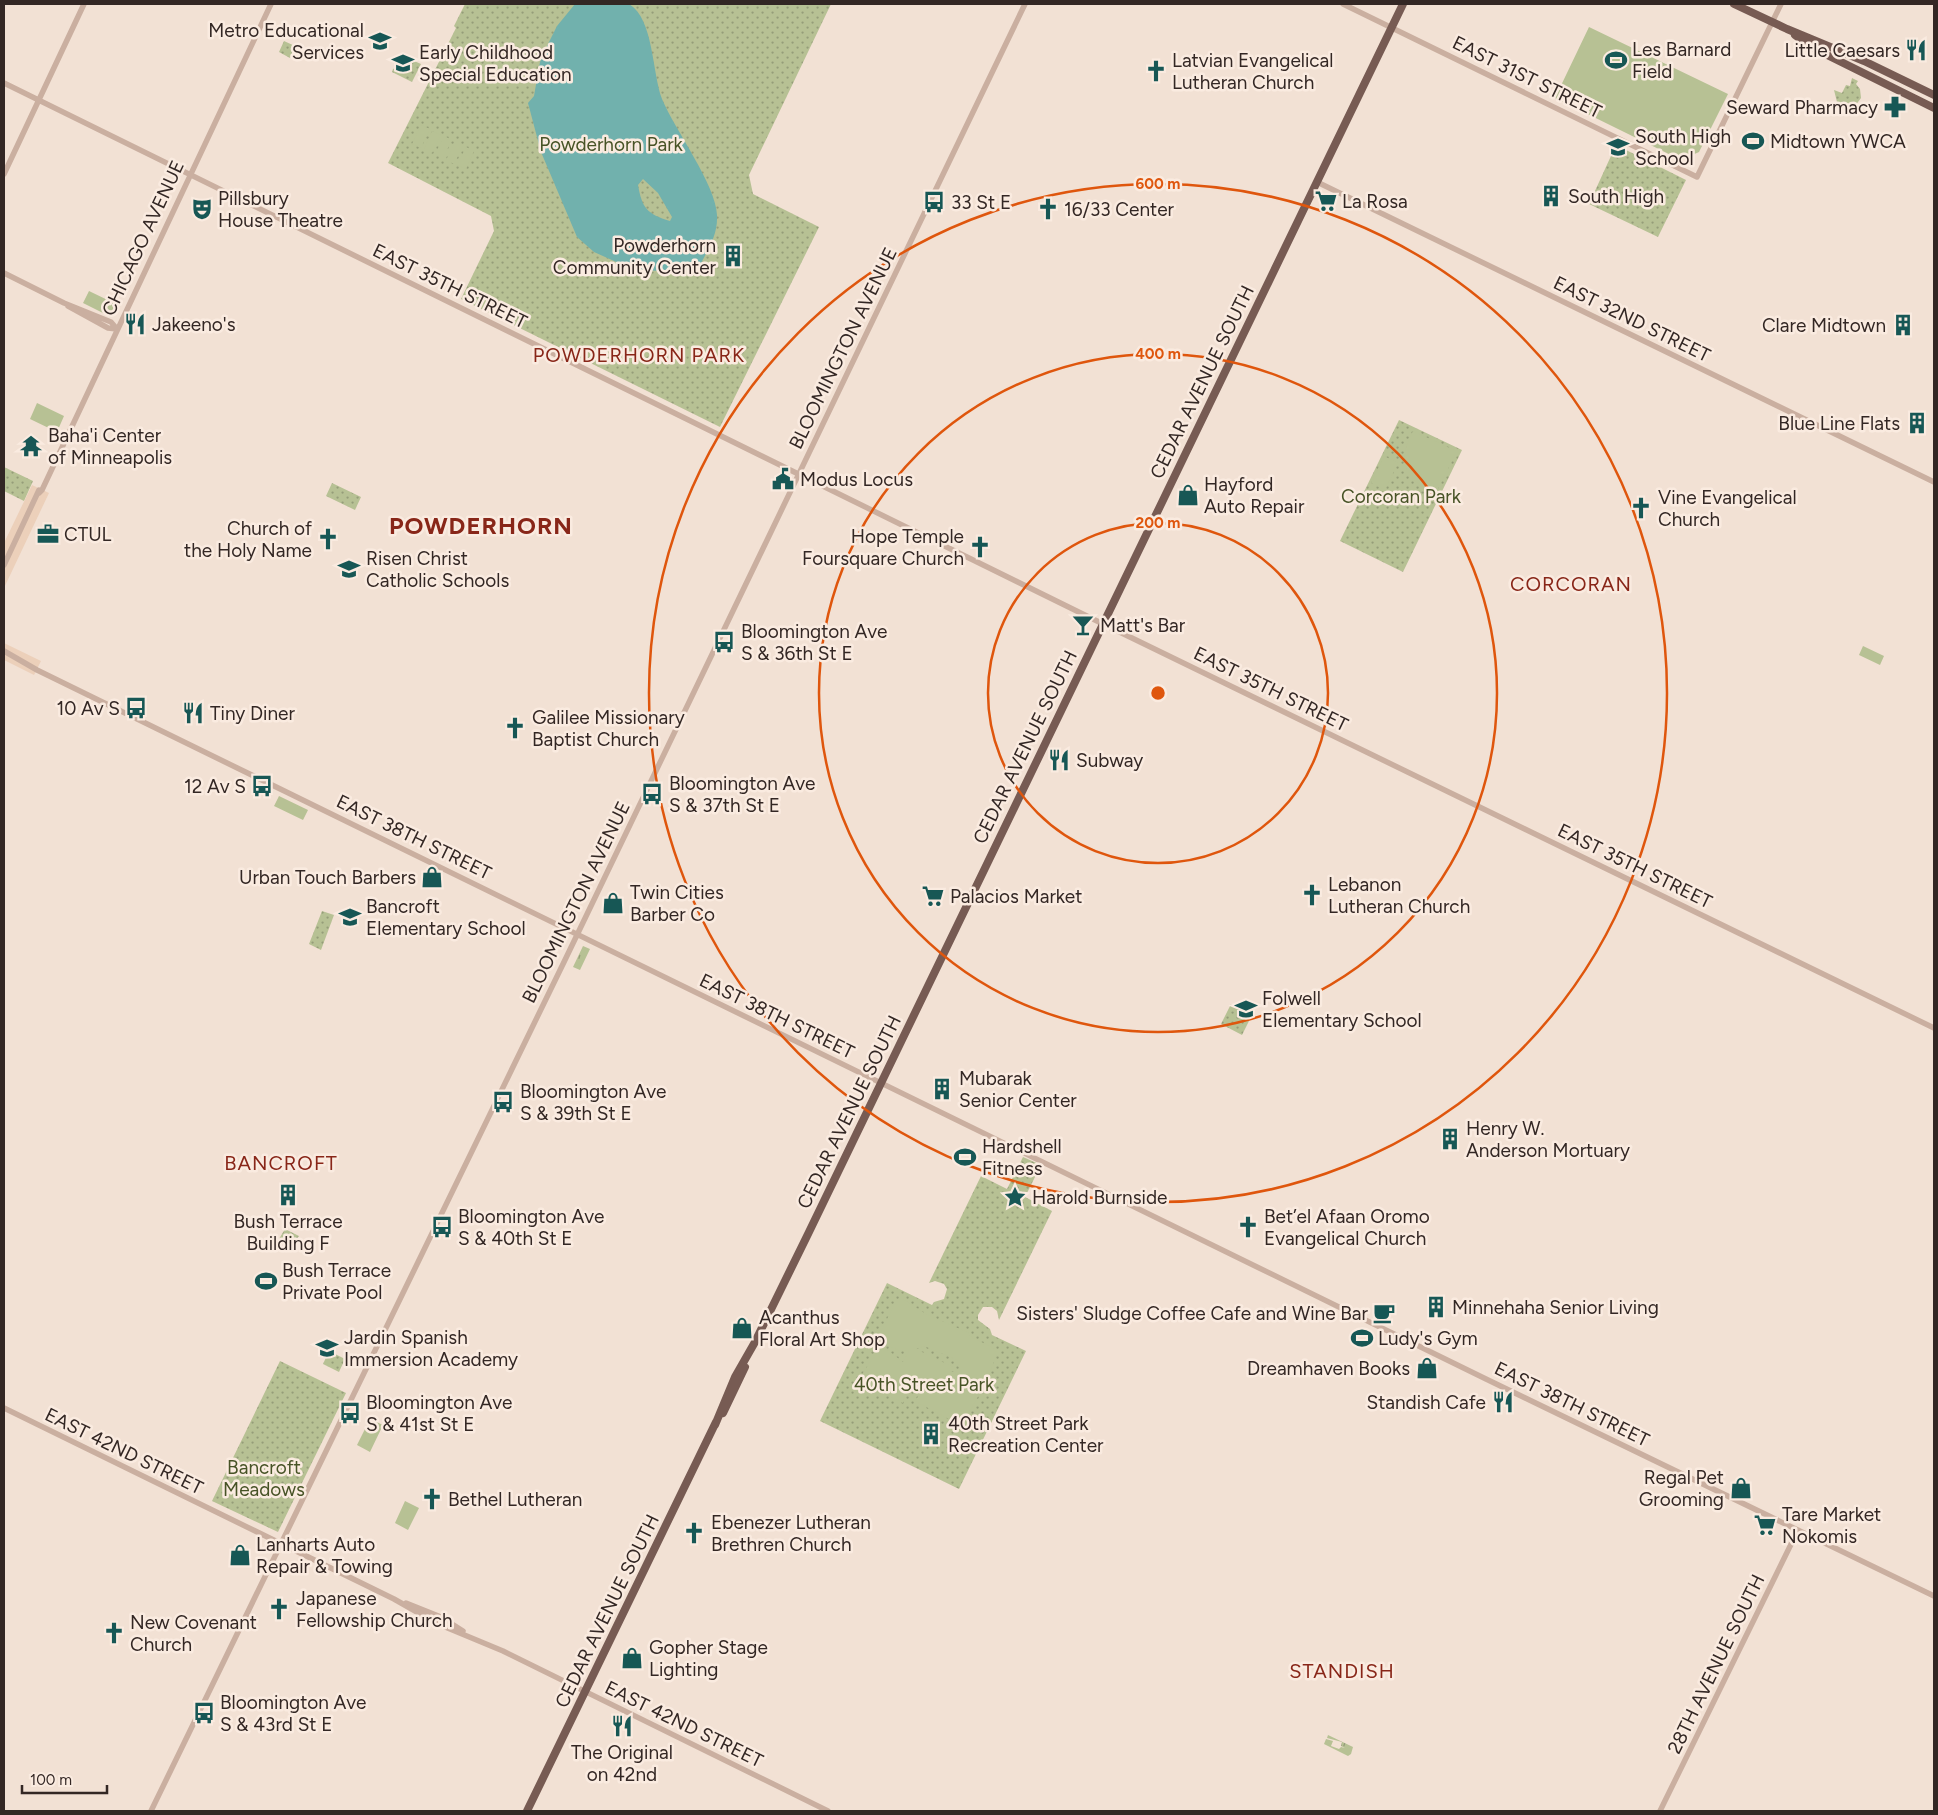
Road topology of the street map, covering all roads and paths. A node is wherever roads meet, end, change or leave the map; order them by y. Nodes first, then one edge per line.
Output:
1 (84, 4) edge
2 (271, 4) edge
3 (1025, 4) edge
4 (1343, 4) edge
5 (1403, 4) edge
6 (1734, 4) edge
7 (1781, 4) edge
8 (1772, 22) junction
9 (1392, 28) junction
10 (1788, 29) junction
11 (4, 83) edge
12 (1934, 95) edge
13 (39, 101) junction
14 (1934, 108) edge
15 (4, 174) edge
16 (190, 175) junction
17 (1317, 182) junction
18 (4, 273) edge
19 (117, 329) junction
20 (799, 474) junction
21 (1934, 482) edge
22 (4, 565) edge
23 (1103, 624) junction
24 (4, 652) edge
25 (578, 934) junction
26 (1934, 1028) edge
27 (881, 1083) junction
28 (4, 1408) edge
29 (1798, 1530) junction
30 (280, 1544) junction
31 (1934, 1596) edge
32 (585, 1692) junction
33 (151, 1811) edge
34 (527, 1811) edge
35 (828, 1811) edge
36 (1660, 1811) edge

1 - 13 street
2 - 16 street, CHICAGO AVENUE
3 - 20 street, BLOOMINGTON AVENUE
4 - 9 street, EAST 31ST STREET
5 - 9 main road, CEDAR AVENUE SOUTH
6 - 8 main road
7 - 8 street
8 - 9 street, EAST 31ST STREET
8 - 10 main road
9 - 17 main road, CEDAR AVENUE SOUTH
10 - 12 main road
10 - 14 main road
11 - 13 street, EAST 35TH STREET
13 - 15 street
13 - 16 street, EAST 35TH STREET
16 - 19 street, CHICAGO AVENUE
16 - 20 street, EAST 35TH STREET
17 - 21 street, EAST 32ND STREET
17 - 23 main road, CEDAR AVENUE SOUTH
18 - 19 street
19 - 22 street, CHICAGO AVENUE
20 - 23 street, EAST 35TH STREET
20 - 25 street, BLOOMINGTON AVENUE
23 - 26 street, EAST 35TH STREET
23 - 27 main road, CEDAR AVENUE SOUTH
24 - 25 street, EAST 38TH STREET
25 - 27 street, EAST 38TH STREET
25 - 30 street, BLOOMINGTON AVENUE
27 - 29 street, EAST 38TH STREET
27 - 32 main road, CEDAR AVENUE SOUTH
28 - 30 street, EAST 42ND STREET
29 - 31 street, EAST 38TH STREET
29 - 36 street, 28TH AVENUE SOUTH
30 - 32 street, EAST 42ND STREET
30 - 33 street, BLOOMINGTON AVENUE
32 - 34 main road, CEDAR AVENUE SOUTH
32 - 35 street, EAST 42ND STREET

